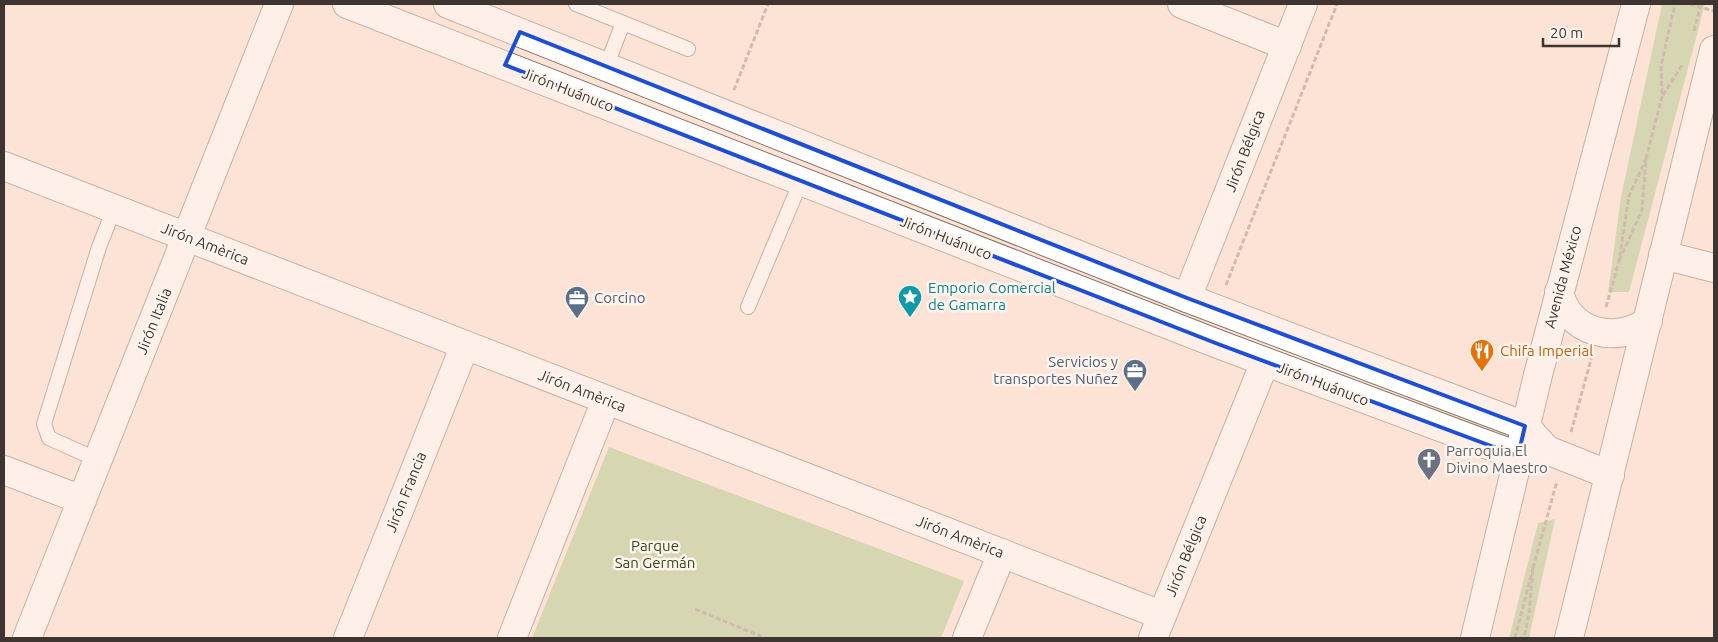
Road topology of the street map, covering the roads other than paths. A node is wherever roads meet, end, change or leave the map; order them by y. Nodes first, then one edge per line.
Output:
1 (279, 4) edge
2 (347, 4) edge
3 (576, 4) edge
4 (1182, 4) edge
5 (1303, 4) edge
6 (1636, 4) edge
7 (453, 5) edge
8 (623, 23) junction
9 (520, 32) junction
10 (1286, 46) junction
11 (688, 49) dead end
12 (1714, 50) edge
13 (505, 65) junction
14 (606, 67) junction
15 (4, 166) edge
16 (801, 181) junction
17 (114, 209) junction
18 (187, 238) junction
19 (1663, 255) junction
20 (1714, 268) edge
21 (1559, 292) junction
22 (1187, 298) junction
23 (748, 307) dead end
24 (1648, 321) junction
25 (465, 345) junction
26 (1265, 362) junction
27 (606, 400) junction
28 (1525, 426) junction
29 (1556, 453) junction
30 (1518, 456) junction
31 (98, 460) junction
32 (4, 470) edge
33 (1610, 475) junction
34 (82, 500) junction
35 (1002, 553) junction
36 (1157, 627) edge
37 (26, 638) edge
38 (348, 638) edge
39 (512, 638) edge
40 (967, 638) edge
41 (1475, 638) edge
42 (1568, 638) edge

1 - 18 street, Jirón Italia
2 - 13 street, Jirón Huánuco
3 - 8 lane
4 - 10 street
5 - 10 street, Jirón Bélgica
6 - 21 street, Avenida México
7 - 9 street
8 - 11 lane
8 - 14 lane
9 - 13 street
9 - 14 street
10 - 22 street, Jirón Bélgica
12 - 19 street
13 - 16 street, Jirón Huánuco
14 - 22 street
15 - 17 street, Jirón Amèrica
16 - 23 lane
16 - 26 street, Jirón Huánuco
17 - 18 street, Jirón Amèrica
17 - 31 lane
18 - 25 street, Jirón Amèrica
18 - 31 street, Jirón Italia
19 - 20 street
19 - 24 street
21 - 24 street
21 - 28 street, Avenida México
22 - 28 street
24 - 33 street
25 - 27 street, Jirón Amèrica
25 - 38 street, Jirón Francia
26 - 30 street, Jirón Huánuco
26 - 36 street, Jirón Bélgica
27 - 35 street, Jirón Amèrica
27 - 39 street
28 - 29 street
28 - 30 street, Avenida México
29 - 30 street
29 - 33 street
30 - 41 street, Avenida México
31 - 34 street, Jirón Italia
32 - 34 street
33 - 42 street
34 - 37 street, Jirón Italia
35 - 36 street, Jirón Amèrica
35 - 40 street

